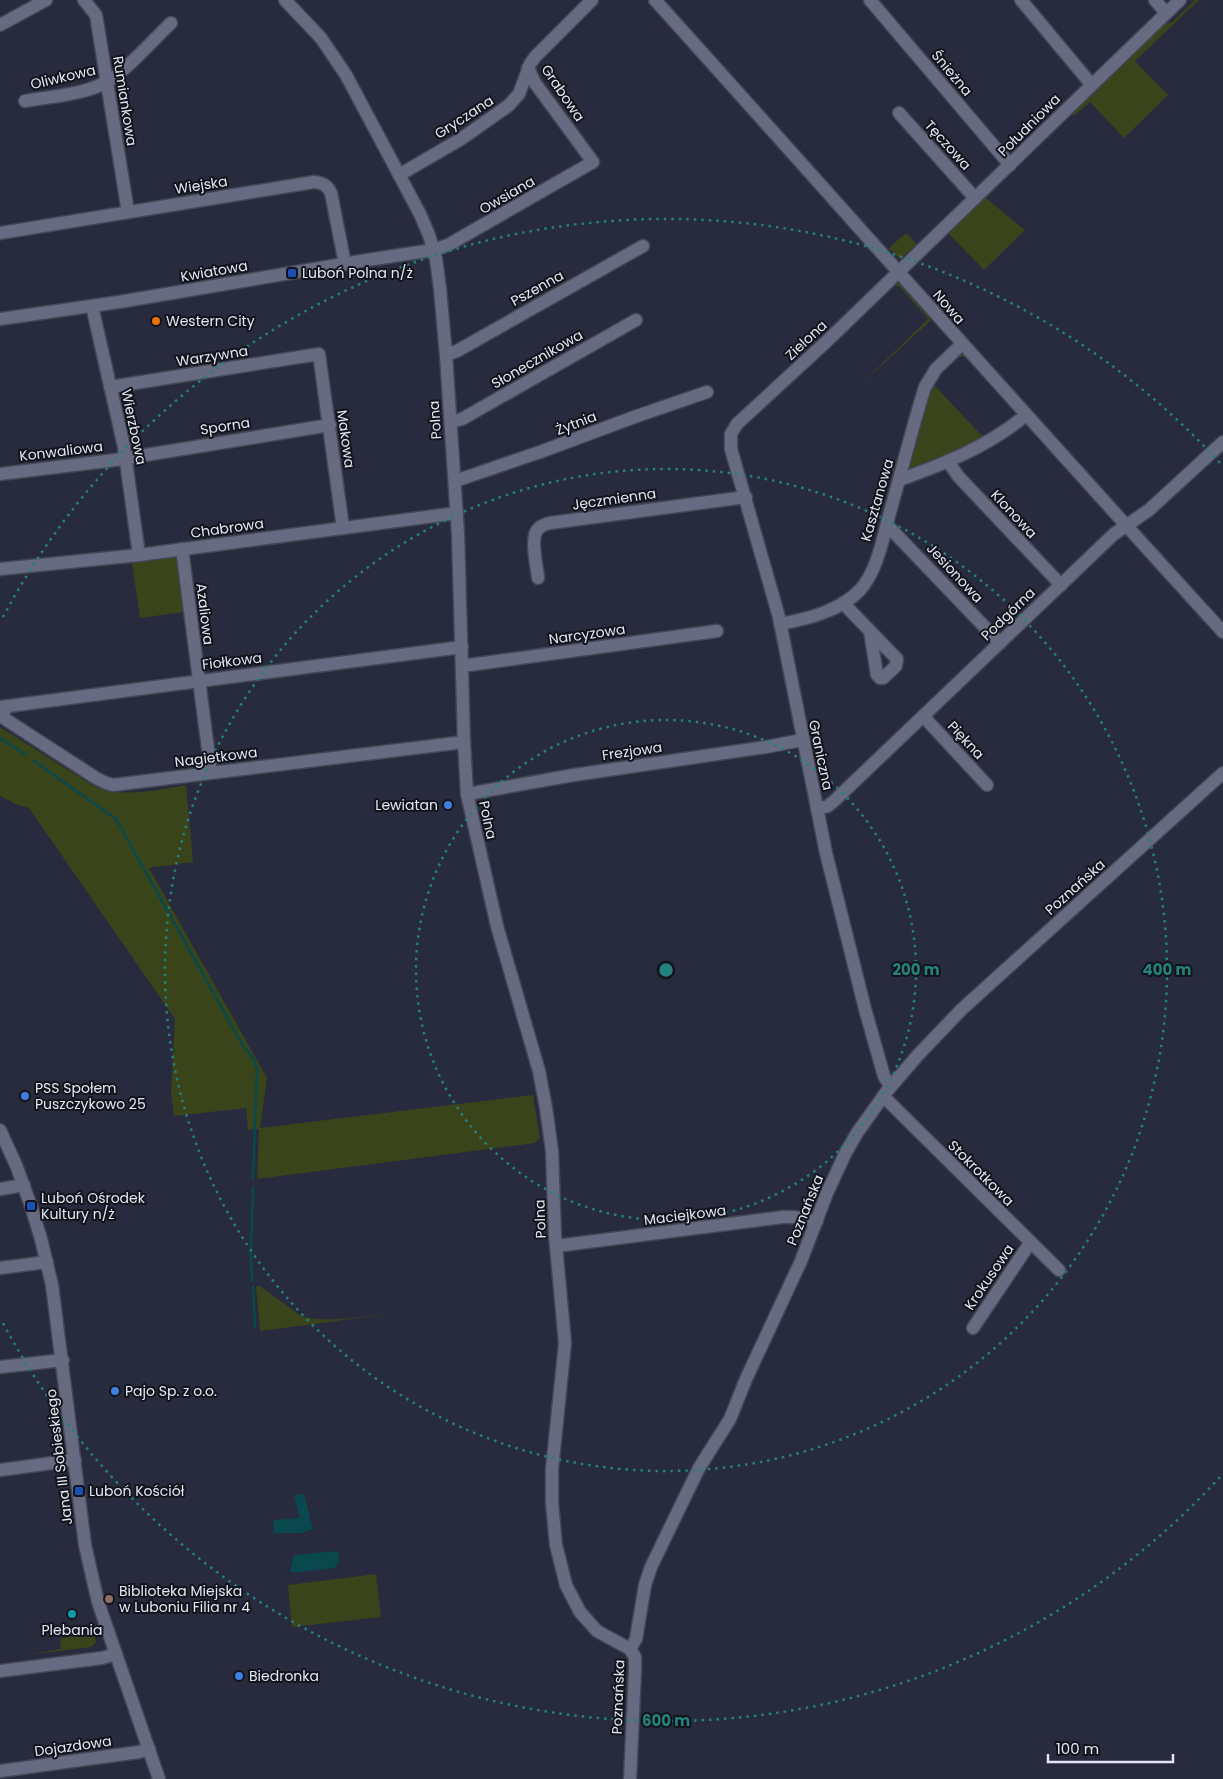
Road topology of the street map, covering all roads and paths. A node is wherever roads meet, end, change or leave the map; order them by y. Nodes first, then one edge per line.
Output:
1 (46, 0) edge
2 (84, 0) edge
3 (285, 0) edge
4 (592, 0) edge
5 (655, 0) edge
6 (870, 0) edge
7 (1021, 0) edge
8 (1155, 0) edge
9 (1180, 0) edge
10 (1166, 13) junction
11 (171, 23) dead end
12 (0, 25) edge
13 (528, 68) junction
14 (107, 82) junction
15 (1092, 84) junction
16 (25, 101) dead end
17 (899, 113) dead end
18 (593, 162) joint
19 (1010, 164) junction
20 (399, 175) junction
21 (974, 197) junction
22 (128, 212) junction
23 (0, 233) edge
24 (643, 246) dead end
25 (434, 250) junction
26 (345, 264) junction
27 (898, 271) junction
28 (92, 306) junction
29 (0, 319) edge
30 (636, 320) dead end
31 (962, 344) junction
32 (319, 354) joint
33 (446, 355) junction
34 (110, 387) junction
35 (707, 392) dead end
36 (1026, 416) junction
37 (451, 422) junction
38 (330, 425) junction
39 (733, 429) joint
40 (1223, 442) edge
41 (126, 457) junction
42 (948, 461) junction
43 (0, 474) edge
44 (455, 480) junction
45 (899, 480) junction
46 (746, 497) junction
47 (457, 513) junction
48 (887, 525) junction
49 (1125, 526) junction
50 (343, 528) junction
51 (182, 550) junction
52 (139, 555) junction
53 (0, 569) edge
54 (538, 578) dead end
55 (1061, 585) junction
56 (843, 603) junction
57 (780, 624) junction
58 (717, 631) dead end
59 (870, 631) dead end
60 (1223, 632) edge
61 (1000, 643) junction
62 (462, 647) junction
63 (462, 666) junction
64 (199, 681) junction
65 (3, 706) edge
66 (923, 716) junction
67 (802, 740) junction
68 (464, 742) junction
69 (211, 772) junction
70 (1223, 773) edge
71 (987, 785) dead end
72 (467, 794) junction
73 (817, 809) junction
74 (886, 1091) junction
75 (0, 1130) edge
76 (24, 1185) junction
77 (0, 1189) edge
78 (817, 1221) junction
79 (1030, 1243) junction
80 (556, 1246) junction
81 (47, 1262) junction
82 (0, 1268) edge
83 (1059, 1270) dead end
84 (973, 1328) dead end
85 (62, 1360) junction
86 (0, 1368) edge
87 (75, 1460) junction
88 (0, 1470) edge
89 (630, 1649) junction
90 (116, 1654) junction
91 (0, 1671) edge
92 (149, 1749) junction
93 (0, 1771) edge
94 (160, 1779) edge
95 (630, 1779) edge

1 - 12 street
2 - 14 street, Rumiankowa
3 - 20 street, Polna
4 - 13 street, Grabowa
5 - 27 street, Nowa
6 - 19 street, Śnieżna
7 - 15 street
8 - 10 street
9 - 10 street, Południowa
10 - 15 street, Południowa
11 - 14 street
13 - 18 street, Grabowa
13 - 20 street, Gryczana
14 - 16 street, Oliwkowa
14 - 22 street, Rumiankowa
15 - 19 street, Południowa
17 - 21 street, Tęczowa
18 - 25 street, Owsiana
19 - 21 street, Południowa
20 - 25 street, Polna
21 - 27 street, Południowa
22 - 23 street, Wiejska
22 - 26 street, Wiejska
24 - 33 street, Pszenna
25 - 26 street, Kwiatowa
25 - 33 street, Polna
26 - 28 street, Kwiatowa
27 - 31 street, Nowa
27 - 39 street, Zielona
28 - 29 street, Kwiatowa
28 - 34 street, Wierzbowa
30 - 37 street, Słonecznikowa
31 - 36 street, Nowa
31 - 45 street, Kasztanowa
32 - 34 street, Warzywna
32 - 38 street, Makowa
33 - 37 street, Polna
34 - 41 street, Wierzbowa
35 - 44 street, Żytnia
36 - 42 street
36 - 49 street, Nowa
37 - 44 street, Polna
38 - 41 street, Sporna
38 - 50 street, Makowa
39 - 46 street, Graniczna
40 - 49 street, Podgórna
41 - 43 street, Konwaliowa
41 - 52 street, Wierzbowa
42 - 45 street
42 - 55 street, Klonowa
44 - 47 street, Polna
45 - 48 street, Kasztanowa
46 - 54 street, Jęczmienna
46 - 57 street, Graniczna
47 - 50 street, Chabrowa
47 - 62 street, Polna
48 - 56 street, Kasztanowa
48 - 61 street, Jesionowa
49 - 55 street, Podgórna
49 - 60 street, Nowa
50 - 51 street, Chabrowa
51 - 52 street, Chabrowa
51 - 64 street, Azaliowa
52 - 53 street, Chabrowa
55 - 61 street, Podgórna
56 - 57 street, Kasztanowa
56 - 59 street
57 - 67 street, Graniczna
58 - 63 street, Narcyzowa
61 - 66 street, Podgórna
62 - 63 street, Polna
62 - 64 street, Fiołkowa
63 - 68 street, Polna
64 - 65 street, Fiołkowa
64 - 69 street, Azaliowa
65 - 69 street, Nagietkowa
66 - 71 street, Piękna
66 - 73 street, Podgórna
67 - 72 street, Frezjowa
67 - 73 street, Graniczna
68 - 69 street, Nagietkowa
68 - 72 street, Polna
70 - 74 street, Poznańska
72 - 80 street, Polna
73 - 74 street, Graniczna
74 - 78 street, Poznańska
74 - 79 street, Stokrotkowa
75 - 76 street, Jana III Sobieskiego
76 - 77 street
76 - 81 street, Jana III Sobieskiego
78 - 80 street, Maciejkowa
78 - 89 street, Poznańska
79 - 83 street, Stokrotkowa
79 - 84 street, Krokusowa
80 - 89 street, Polna
81 - 82 street
81 - 85 street, Jana III Sobieskiego
85 - 86 street
85 - 87 street, Jana III Sobieskiego
87 - 88 street
87 - 90 street, Jana III Sobieskiego
89 - 95 street, Poznańska
90 - 91 street
90 - 92 street, Jana III Sobieskiego
92 - 93 street, Dojazdowa
92 - 94 street, Jana III Sobieskiego

